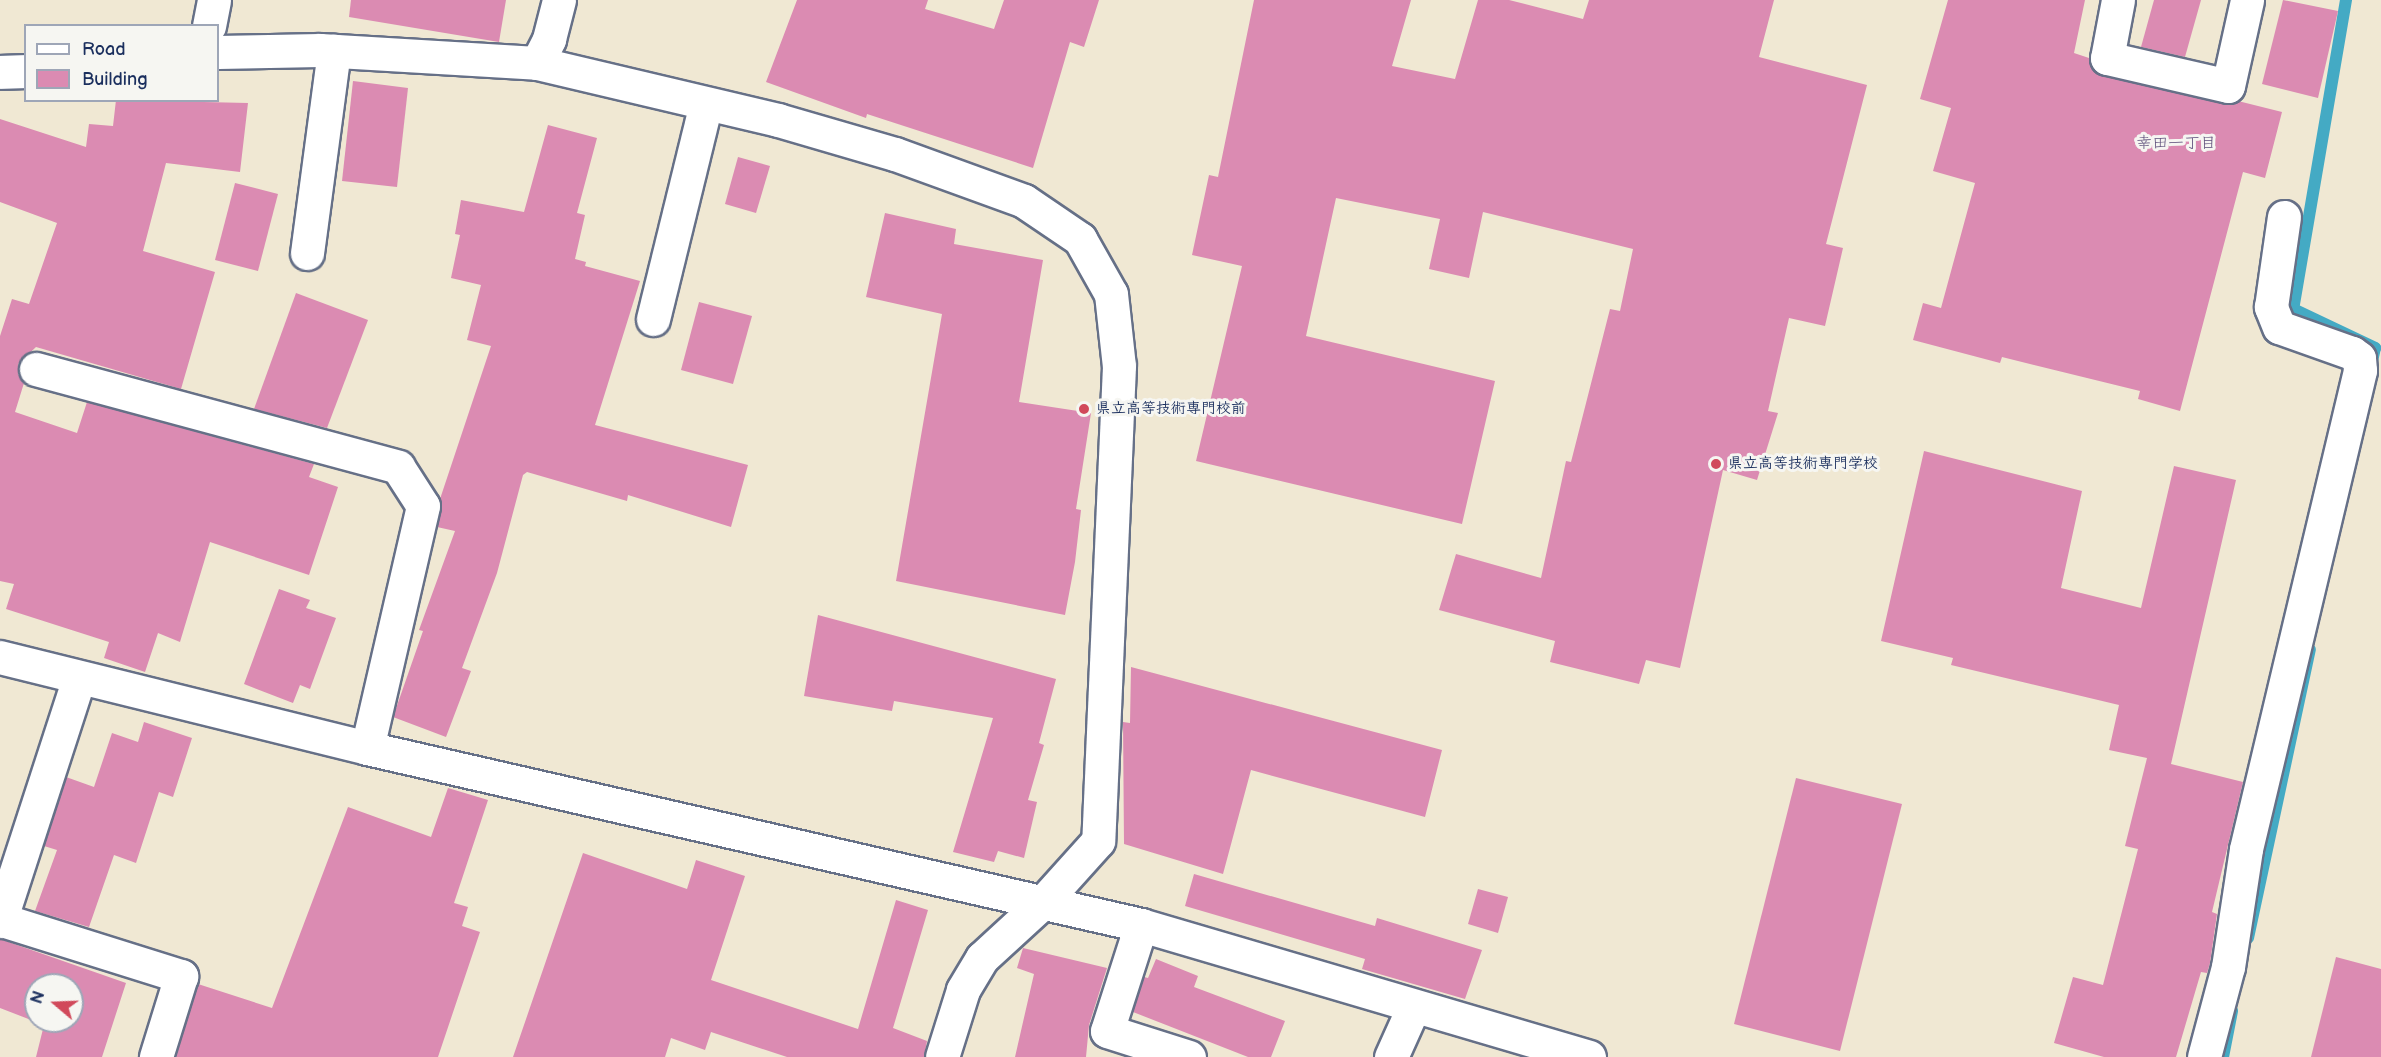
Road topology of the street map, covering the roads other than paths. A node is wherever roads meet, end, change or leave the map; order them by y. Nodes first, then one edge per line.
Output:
1 (214, 0) edge
2 (559, 0) edge
3 (2118, 0) edge
4 (2247, 0) edge
5 (208, 24) edge
6 (334, 51) junction
7 (219, 52) edge
8 (537, 63) junction
9 (24, 71) edge
10 (0, 72) edge
11 (706, 104) junction
12 (2284, 217) dead end
13 (307, 253) dead end
14 (653, 319) dead end
15 (36, 369) dead end
16 (0, 657) edge
17 (79, 678) junction
18 (368, 748) junction
19 (1043, 902) junction
20 (1, 920) edge
21 (1141, 925) junction
22 (1413, 1008) junction
23 (156, 1057) edge
24 (942, 1057) edge
25 (1189, 1057) edge
26 (1391, 1057) edge
27 (1589, 1057) edge
28 (2204, 1057) edge

1 - 5 street
2 - 8 street
3 - 4 street
6 - 7 street
6 - 8 street
6 - 13 street
8 - 11 street
9 - 10 street
11 - 14 street
11 - 19 street
12 - 28 street
15 - 18 street
16 - 17 street
17 - 18 street
17 - 20 street
18 - 19 street
19 - 21 street
19 - 24 street
20 - 23 street
21 - 22 street
21 - 25 street
22 - 26 street
22 - 27 street

